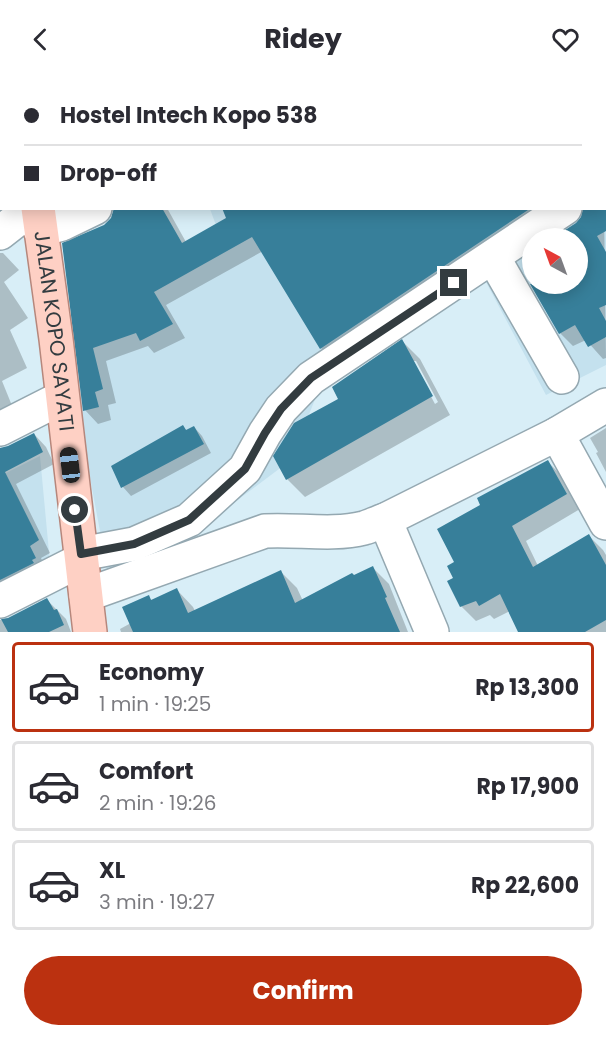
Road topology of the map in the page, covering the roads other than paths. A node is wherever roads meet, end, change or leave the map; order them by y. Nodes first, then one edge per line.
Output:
1 (91, 210) edge
2 (562, 210) edge
3 (37, 216) edge
4 (0, 233) edge
5 (493, 257) junction
6 (562, 377) dead end
7 (61, 398) junction
8 (606, 405) edge
9 (0, 429) edge
10 (557, 434) junction
11 (385, 520) junction
12 (606, 523) edge
13 (81, 557) junction
14 (86, 595) junction
15 (0, 601) edge
16 (90, 632) edge
17 (432, 632) edge

1 - 3 street
2 - 5 street
3 - 4 street
3 - 7 main road, JALAN KOPO SAYATI
5 - 6 street
5 - 13 street
7 - 9 street
7 - 13 main road, JALAN KOPO SAYATI
8 - 10 street
10 - 11 street
10 - 12 street
11 - 14 street
11 - 17 street
13 - 14 main road, JALAN KOPO SAYATI
13 - 15 street
14 - 16 main road, JALAN KOPO SAYATI

